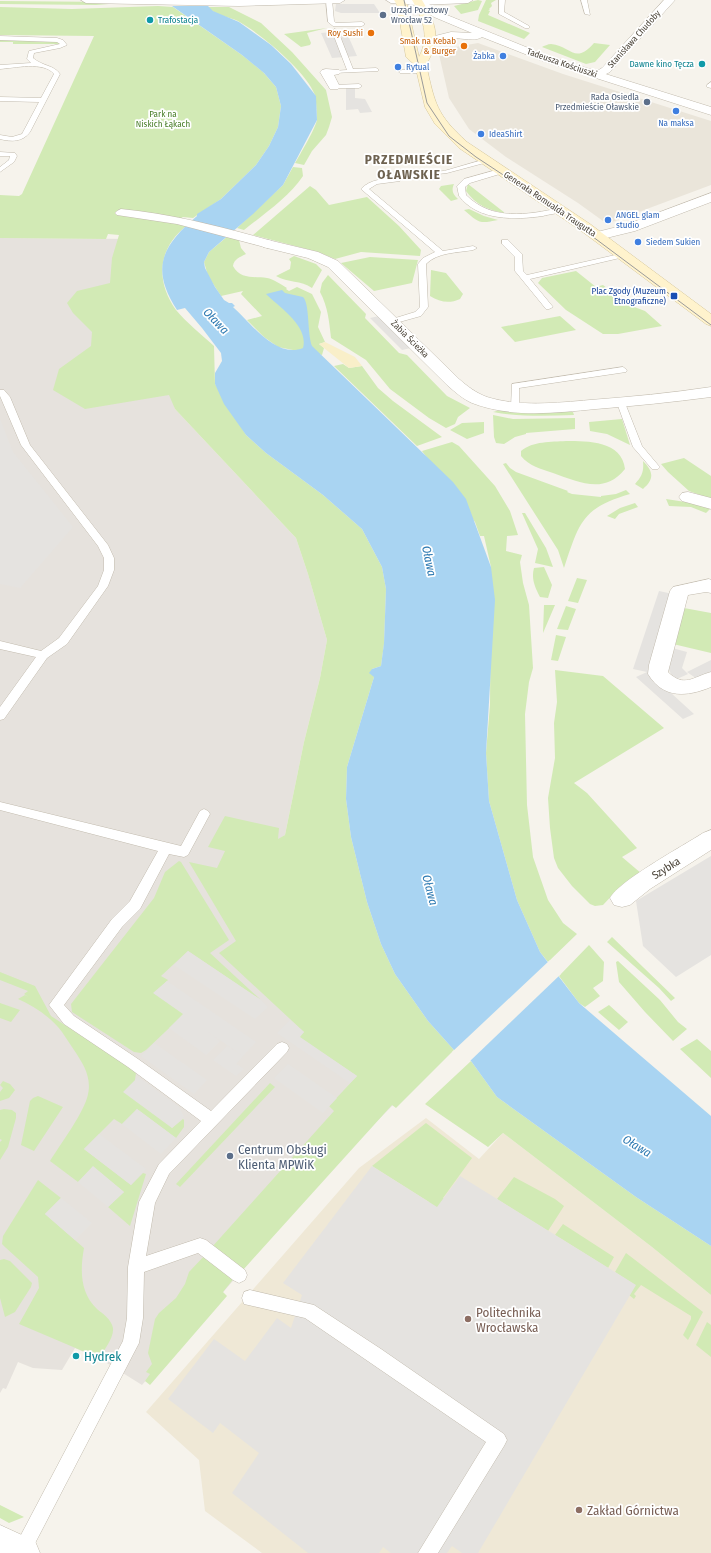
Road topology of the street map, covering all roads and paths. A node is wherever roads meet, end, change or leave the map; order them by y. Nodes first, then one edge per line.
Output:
1 (86, 0) edge
2 (328, 0) edge
3 (340, 0) edge
4 (391, 0) edge
5 (399, 0) edge
6 (468, 0) edge
7 (502, 0) edge
8 (584, 0) edge
9 (670, 0) edge
10 (227, 1) edge
11 (418, 1) edge
12 (588, 14) dead end
13 (362, 24) dead end
14 (527, 27) dead end
15 (335, 31) dead end
16 (492, 37) junction
17 (0, 38) edge
18 (431, 40) junction
19 (36, 64) junction
20 (0, 67) edge
21 (421, 68) junction
22 (351, 71) junction
23 (402, 71) dead end
24 (338, 75) junction
25 (596, 75) junction
26 (359, 86) dead end
27 (334, 87) joint
28 (0, 99) edge
29 (42, 100) junction
30 (711, 111) edge
31 (0, 137) edge
32 (0, 154) edge
33 (486, 161) junction
34 (0, 170) edge
35 (500, 171) junction
36 (413, 175) dead end
37 (397, 179) dead end
38 (711, 197) edge
39 (560, 210) junction
40 (122, 213) dead end
41 (598, 236) junction
42 (505, 242) dead end
43 (268, 244) joint
44 (473, 248) dead end
45 (442, 254) junction
46 (624, 255) junction
47 (524, 278) junction
48 (549, 307) dead end
49 (711, 321) edge
50 (392, 322) junction
51 (623, 370) dead end
52 (1, 392) edge
53 (711, 392) edge
54 (621, 403) junction
55 (515, 407) junction
56 (655, 467) dead end
57 (688, 497) dead end
58 (711, 504) edge
59 (711, 587) edge
60 (0, 645) edge
61 (43, 655) junction
62 (711, 679) edge
63 (0, 716) edge
64 (0, 806) edge
65 (204, 814) dead end
66 (711, 839) edge
67 (166, 848) junction
68 (622, 898) dead end
69 (282, 1048) dead end
70 (211, 1120) junction
71 (136, 1267) junction
72 (239, 1275) dead end
73 (250, 1298) dead end
74 (15, 1549) edge
75 (427, 1553) edge

1 - 10 street
2 - 3 street
2 - 10 street
2 - 13 lane
4 - 5 street
5 - 11 street
5 - 21 main road, Generała Romualda Traugutta
6 - 11 street
7 - 14 lane
8 - 12 lane
9 - 25 street, Stanisława Chudoby
11 - 16 street, Tadeusza Kościuszki
11 - 18 main road
15 - 22 lane
16 - 18 street
16 - 25 street, Tadeusza Kościuszki
17 - 19 lane
18 - 21 main road
19 - 20 lane
19 - 29 lane
21 - 23 lane
21 - 33 main road, Generała Romualda Traugutta
22 - 24 lane
22 - 24 lane
24 - 27 street
25 - 30 street, Tadeusza Kościuszki
26 - 27 lane
28 - 29 lane
29 - 31 lane
32 - 34 lane
33 - 35 main road, Generała Romualda Traugutta
33 - 36 lane
35 - 39 main road, Generała Romualda Traugutta
35 - 39 lane
37 - 45 lane
38 - 41 street
39 - 41 main road, Generała Romualda Traugutta
40 - 43 street, Żabia Ścieżka
41 - 46 main road, Generała Romualda Traugutta
42 - 47 lane
43 - 50 street, Żabia Ścieżka
44 - 45 lane
45 - 50 lane
46 - 47 lane
46 - 49 main road, Generała Romualda Traugutta
47 - 48 lane
50 - 55 street, Żabia Ścieżka
51 - 55 lane
52 - 61 lane
53 - 54 street, Żabia Ścieżka
54 - 55 street, Żabia Ścieżka
54 - 56 lane
57 - 58 street
59 - 62 street
60 - 61 lane
61 - 63 lane
64 - 67 lane
65 - 67 lane
66 - 68 street, Szybka
67 - 70 lane
69 - 70 lane
70 - 71 lane
71 - 72 lane
71 - 74 lane
73 - 75 lane

